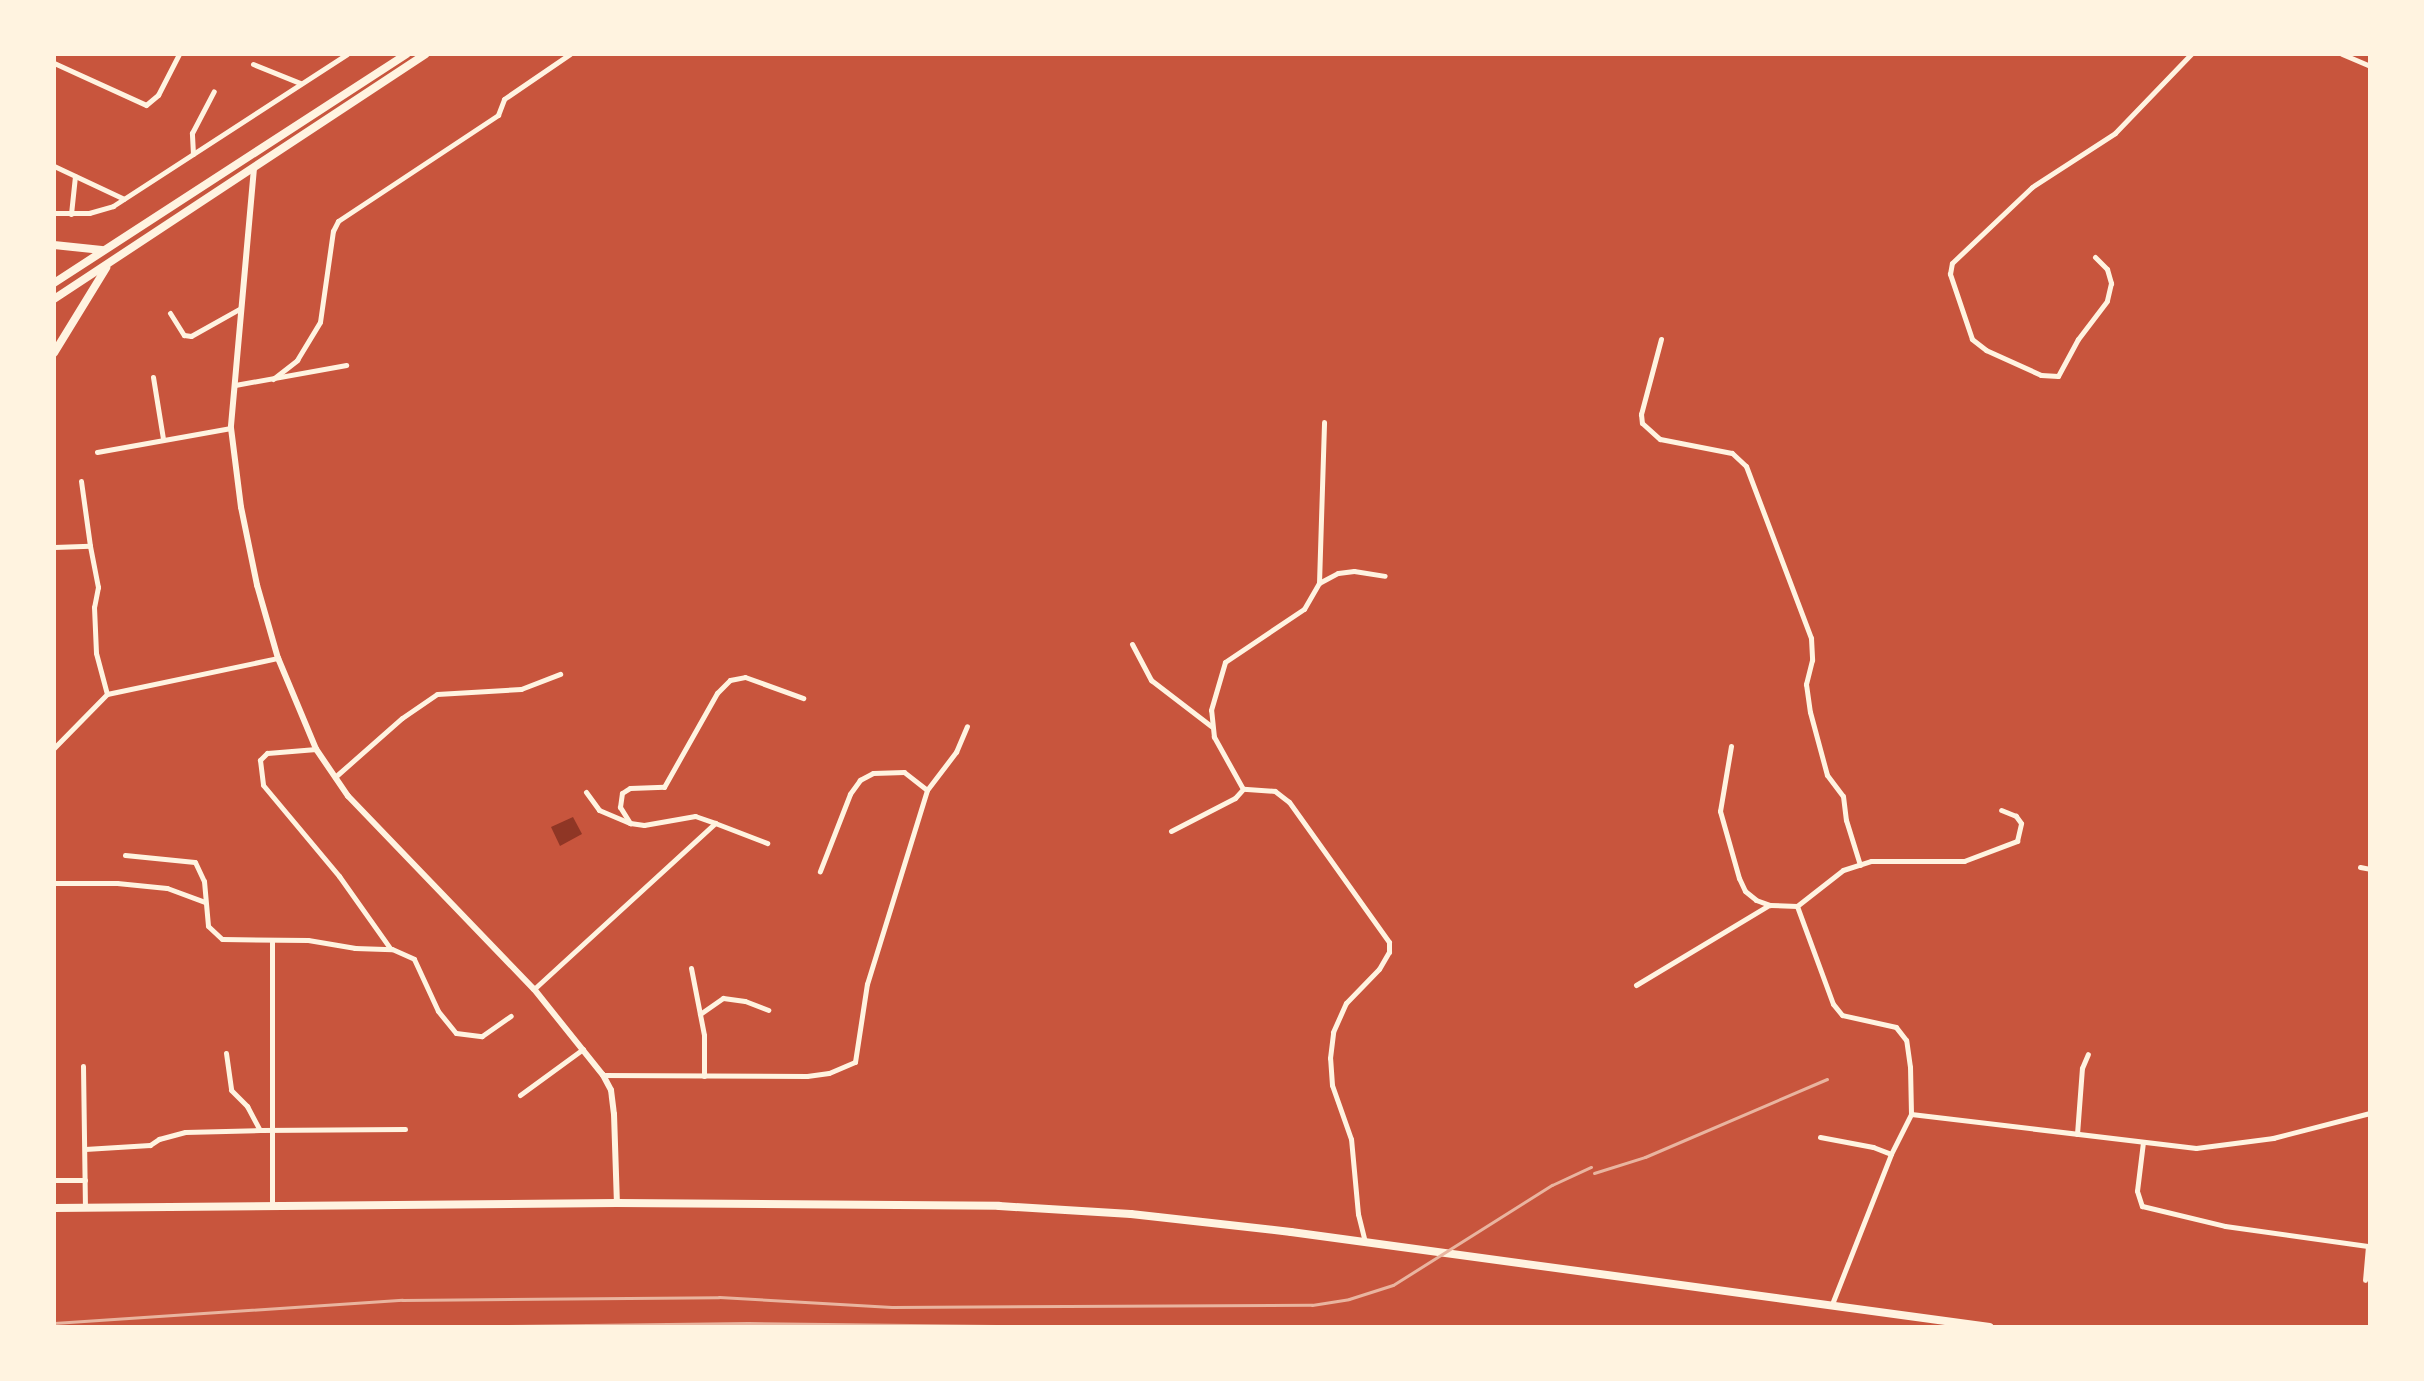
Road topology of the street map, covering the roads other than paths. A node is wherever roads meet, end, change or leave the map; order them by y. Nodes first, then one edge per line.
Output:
1 (179, 54) edge
2 (347, 54) edge
3 (406, 54) edge
4 (425, 54) edge
5 (570, 54) edge
6 (2191, 54) edge
7 (2342, 54) edge
8 (54, 63) edge
9 (253, 64) dead end
10 (2370, 66) edge
11 (303, 83) junction
12 (214, 91) dead end
13 (193, 154) junction
14 (54, 166) edge
15 (254, 168) junction
16 (75, 176) junction
17 (124, 199) junction
18 (54, 213) edge
19 (71, 214) junction
20 (54, 245) edge
21 (103, 251) junction
22 (2095, 257) dead end
23 (108, 264) junction
24 (54, 283) edge
25 (54, 299) edge
26 (241, 308) junction
27 (170, 313) dead end
28 (1661, 339) dead end
29 (54, 353) edge
30 (346, 365) dead end
31 (153, 377) dead end
32 (273, 379) junction
33 (234, 386) junction
34 (1324, 422) dead end
35 (231, 428) junction
36 (163, 439) junction
37 (97, 452) dead end
38 (81, 481) dead end
39 (90, 546) junction
40 (54, 547) edge
41 (1385, 576) dead end
42 (1319, 583) junction
43 (1132, 644) dead end
44 (278, 658) junction
45 (560, 674) dead end
46 (107, 694) junction
47 (803, 698) dead end
48 (967, 726) dead end
49 (1211, 726) junction
50 (1731, 746) dead end
51 (54, 748) edge
52 (316, 749) junction
53 (335, 777) junction
54 (1243, 789) junction
55 (927, 790) junction
56 (586, 792) dead end
57 (2001, 810) dead end
58 (630, 823) junction
59 (715, 823) junction
60 (1171, 831) dead end
61 (767, 843) dead end
62 (125, 855) dead end
63 (1860, 865) junction
64 (2360, 867) dead end
65 (2370, 869) edge
66 (820, 871) dead end
67 (54, 883) edge
68 (205, 902) junction
69 (1770, 905) junction
70 (1797, 906) junction
71 (272, 942) junction
72 (391, 949) junction
73 (691, 968) dead end
74 (1636, 985) dead end
75 (534, 989) junction
76 (768, 1010) dead end
77 (700, 1014) junction
78 (511, 1016) dead end
79 (583, 1049) junction
80 (226, 1053) dead end
81 (2088, 1054) dead end
82 (83, 1066) dead end
83 (603, 1075) junction
84 (704, 1076) junction
85 (520, 1095) dead end
86 (2370, 1113) edge
87 (1911, 1114) junction
88 (405, 1129) dead end
89 (260, 1130) junction
90 (271, 1132) junction
91 (2077, 1134) junction
92 (1820, 1137) dead end
93 (2143, 1142) junction
94 (85, 1149) junction
95 (1891, 1154) junction
96 (54, 1180) edge
97 (85, 1180) junction
98 (617, 1203) junction
99 (272, 1207) junction
100 (54, 1208) edge
101 (85, 1208) junction
102 (1365, 1243) junction
103 (2365, 1280) dead end
104 (1832, 1304) junction
105 (1990, 1327) edge

1 - 8 street
2 - 11 street
3 - 21 main road
4 - 15 main road
5 - 32 street
6 - 22 street
7 - 10 street
9 - 11 street
11 - 13 street
12 - 13 street
13 - 17 street
14 - 16 street
15 - 23 main road
15 - 26 street
16 - 17 street
16 - 19 street
17 - 19 street
18 - 19 street
20 - 21 main road
21 - 24 main road
23 - 25 main road
23 - 29 main road
26 - 27 street
26 - 33 street
28 - 63 street
30 - 32 street
31 - 36 street
32 - 33 street
33 - 35 street
34 - 42 street
35 - 36 street
35 - 44 street
36 - 37 street
38 - 39 street
39 - 40 street
39 - 46 street
41 - 42 street
42 - 49 street
43 - 49 street
44 - 46 street
44 - 52 street
45 - 53 street
46 - 51 street
47 - 58 street
48 - 55 street
49 - 54 street
50 - 69 street
52 - 53 street
52 - 72 street
53 - 75 street
54 - 60 street
54 - 102 street
55 - 66 street
55 - 84 street
56 - 58 street
57 - 63 street
58 - 59 street
59 - 61 street
59 - 75 street
62 - 68 street
63 - 70 street
64 - 65 street
67 - 68 street
68 - 71 street
69 - 70 street
69 - 74 street
70 - 87 street
71 - 72 street
71 - 90 street
72 - 78 street
73 - 77 street
75 - 79 street
76 - 77 street
77 - 84 street
79 - 83 street
79 - 85 street
80 - 89 street
81 - 91 street
82 - 94 street
83 - 84 street
83 - 98 street
86 - 93 street
87 - 91 street
87 - 95 street
88 - 90 street
89 - 90 street
89 - 94 street
90 - 99 street
91 - 93 street
92 - 95 street
93 - 103 street
94 - 97 street
95 - 104 street
96 - 97 street
97 - 101 street
98 - 99 main road
98 - 102 main road
99 - 101 main road
100 - 101 main road
102 - 104 main road
104 - 105 main road

